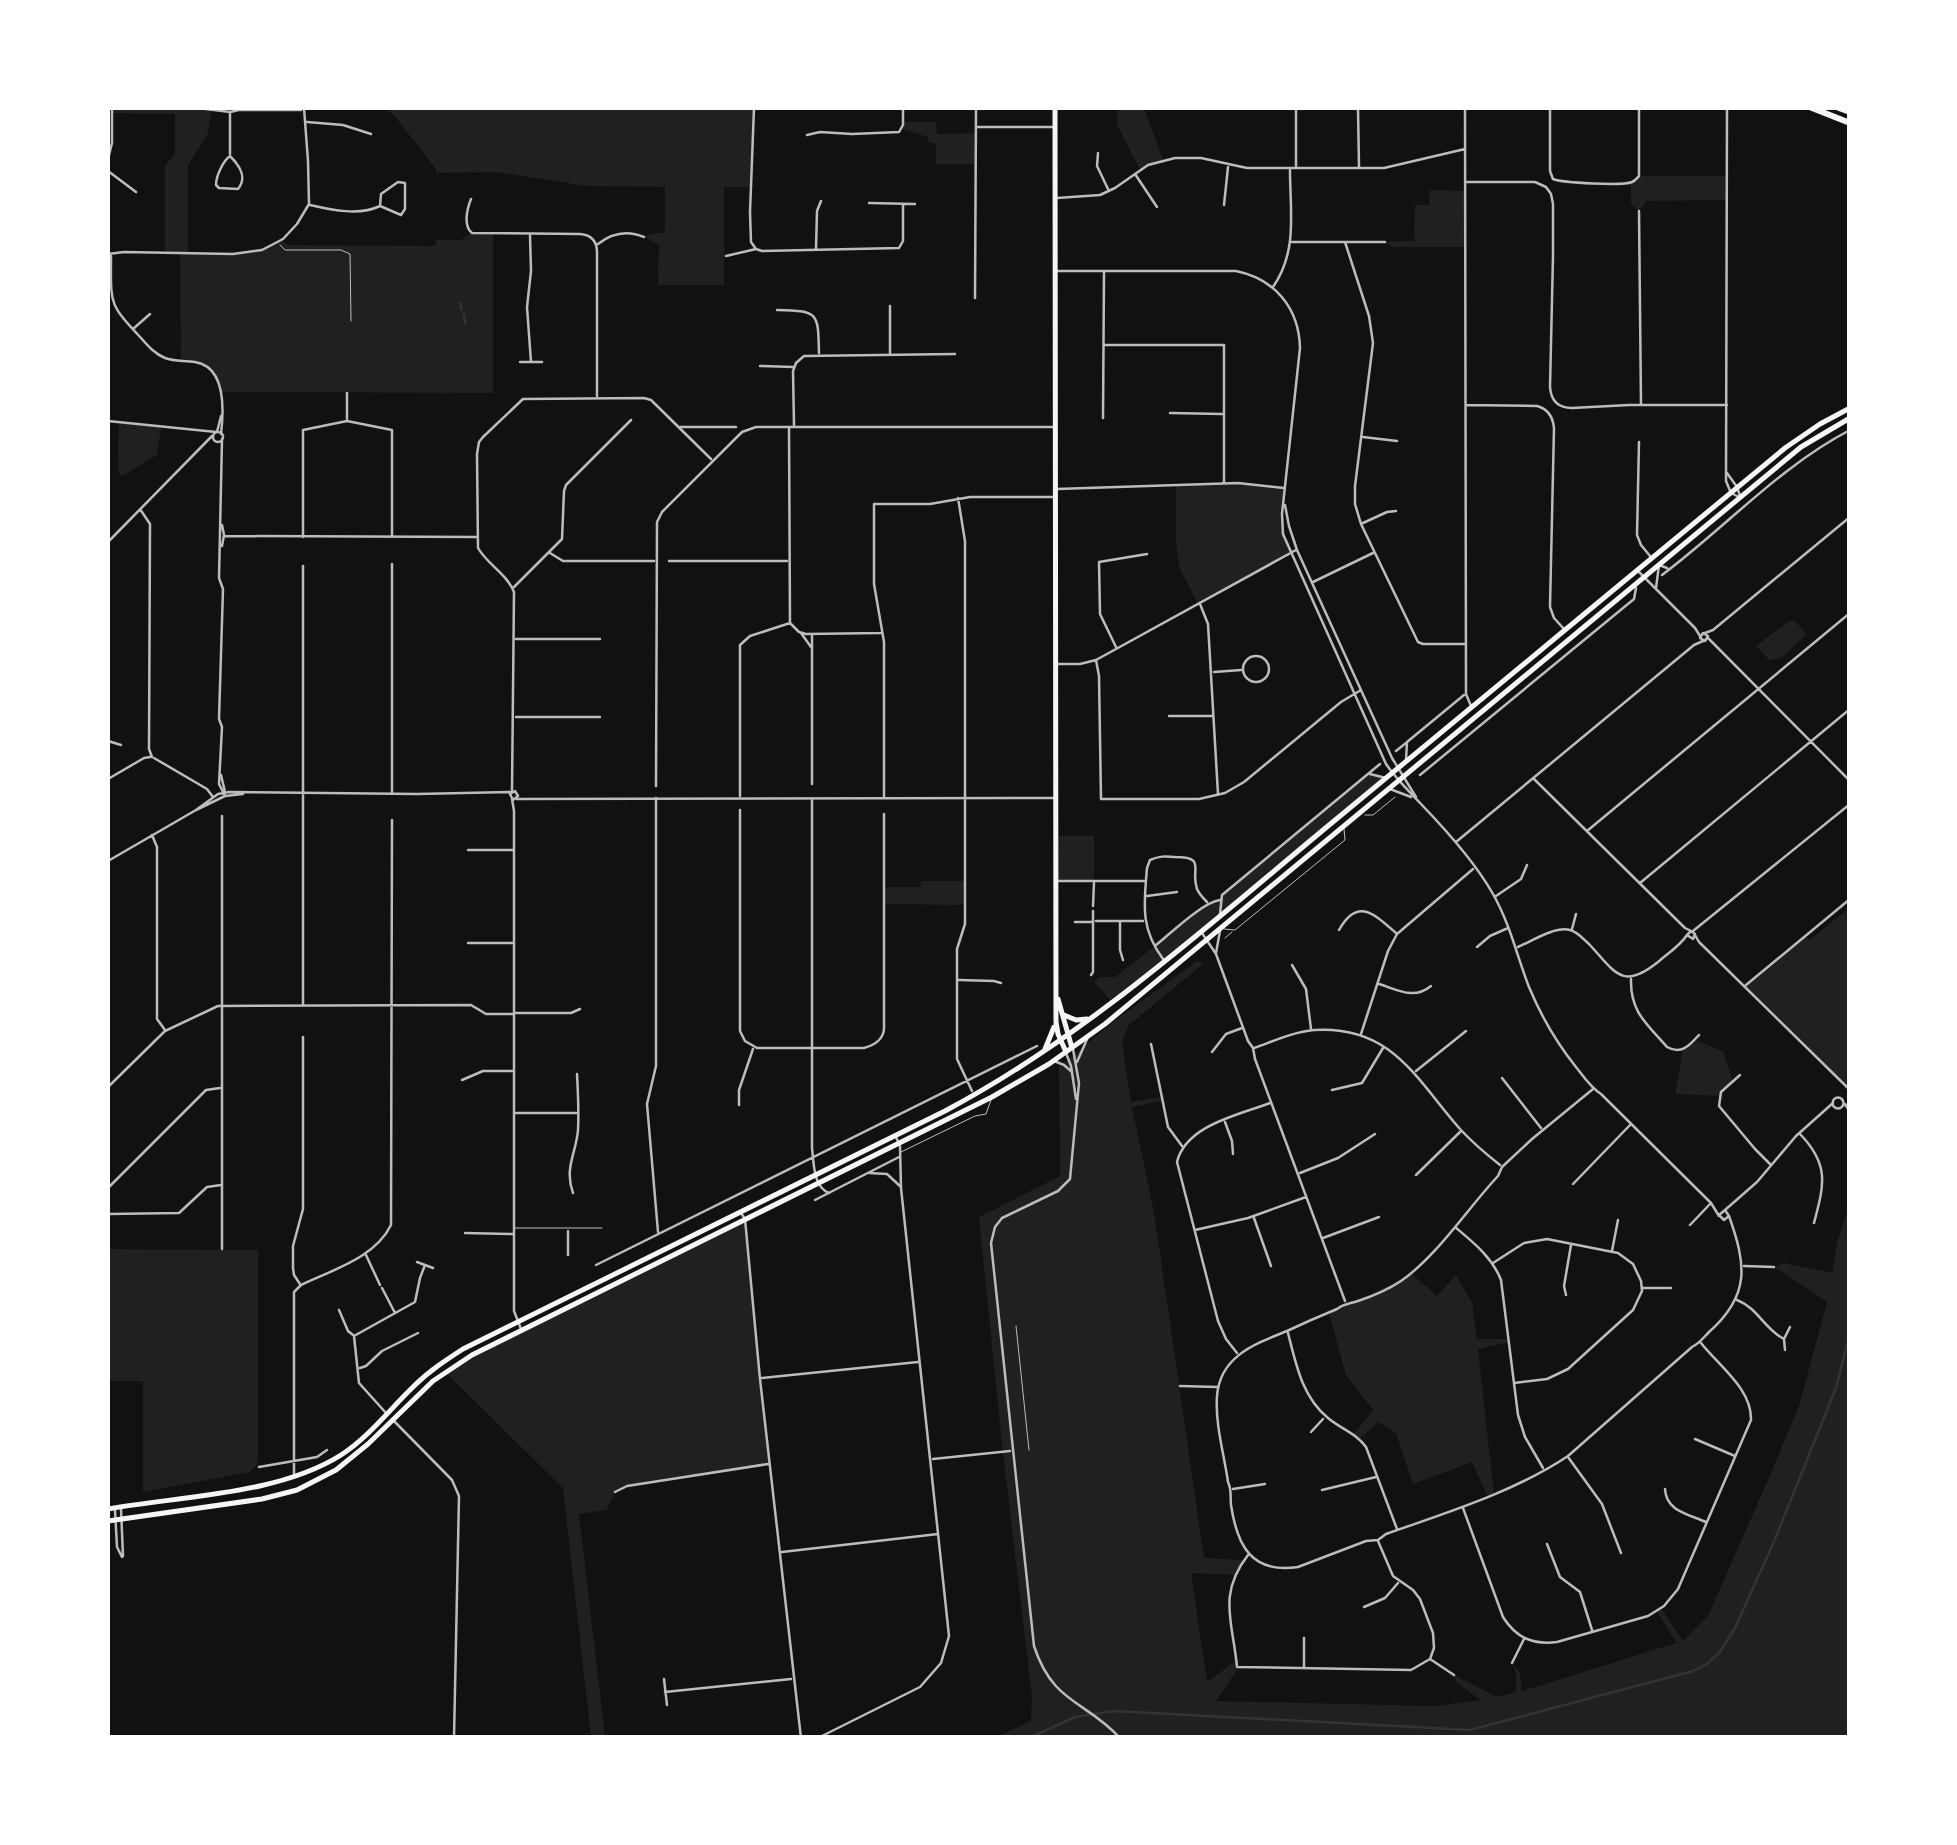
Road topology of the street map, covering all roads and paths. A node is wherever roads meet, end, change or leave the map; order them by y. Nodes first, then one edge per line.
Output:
1 (112, 108) edge
2 (198, 108) edge
3 (754, 108) edge
4 (903, 108) edge
5 (976, 108) edge
6 (1055, 108) edge
7 (1296, 108) edge
8 (1358, 108) edge
9 (1465, 108) edge
10 (1550, 108) edge
11 (1639, 108) edge
12 (1727, 108) edge
13 (1812, 108) edge
14 (1839, 108) edge
15 (304, 109) edge
16 (230, 112) junction
17 (1850, 112) edge
18 (305, 122) junction
19 (1850, 123) edge
20 (976, 127) junction
21 (1055, 127) junction
22 (371, 134) dead end
23 (807, 135) dead end
24 (1465, 149) junction
25 (1098, 153) dead end
26 (230, 156) junction
27 (108, 159) edge
28 (1228, 166) junction
29 (1290, 168) junction
30 (1296, 168) junction
31 (1359, 168) junction
32 (108, 171) edge
33 (1135, 173) junction
34 (1466, 182) junction
35 (1108, 191) junction
36 (136, 192) dead end
37 (1055, 198) junction
38 (471, 200) dead end
39 (821, 201) dead end
40 (308, 204) junction
41 (869, 204) dead end
42 (903, 204) junction
43 (915, 204) dead end
44 (1224, 205) dead end
45 (380, 206) junction
46 (1156, 207) dead end
47 (1639, 211) dead end
48 (530, 234) junction
49 (644, 238) dead end
50 (278, 242) junction
51 (1291, 242) junction
52 (1346, 242) junction
53 (1385, 242) dead end
54 (596, 244) junction
55 (756, 249) junction
56 (816, 250) junction
57 (109, 254) edge
58 (726, 256) dead end
59 (1104, 270) junction
60 (1055, 271) junction
61 (1273, 287) junction
62 (975, 298) dead end
63 (890, 306) dead end
64 (778, 310) dead end
65 (150, 314) dead end
66 (351, 322) dead end
67 (133, 330) junction
68 (1104, 345) junction
69 (819, 354) junction
70 (890, 354) junction
71 (955, 354) dead end
72 (520, 362) dead end
73 (531, 362) junction
74 (542, 362) dead end
75 (760, 366) dead end
76 (794, 367) junction
77 (347, 393) dead end
78 (597, 398) junction
79 (1466, 405) junction
80 (1641, 405) junction
81 (1727, 405) junction
82 (1850, 408) edge
83 (1170, 413) dead end
84 (1224, 414) junction
85 (1103, 418) dead end
86 (1850, 418) edge
87 (347, 420) junction
88 (632, 420) dead end
89 (108, 421) edge
90 (679, 427) junction
91 (736, 427) dead end
92 (791, 427) junction
93 (1056, 427) junction
94 (1850, 430) edge
95 (196, 431) junction
96 (1361, 436) junction
97 (217, 437) junction
98 (1397, 441) dead end
99 (1639, 442) dead end
100 (204, 444) junction
101 (713, 462) junction
102 (1728, 473) junction
103 (1224, 484) junction
104 (1756, 484) junction
105 (1771, 485) junction
106 (1737, 487) junction
107 (1285, 488) junction
108 (1056, 493) junction
109 (1731, 493) junction
110 (958, 498) junction
111 (1284, 498) junction
112 (1738, 499) junction
113 (140, 509) junction
114 (1396, 511) dead end
115 (1736, 513) junction
116 (1850, 517) edge
117 (1361, 524) junction
118 (303, 536) junction
119 (223, 537) junction
120 (392, 537) junction
121 (477, 537) junction
122 (108, 542) edge
123 (1298, 550) junction
124 (550, 552) junction
125 (1374, 552) junction
126 (1290, 553) junction
127 (1147, 554) dead end
128 (1652, 558) junction
129 (656, 561) junction
130 (668, 561) dead end
131 (788, 561) junction
132 (392, 564) dead end
133 (1659, 565) junction
134 (303, 566) dead end
135 (1670, 569) junction
136 (1638, 570) junction
137 (1662, 575) dead end
138 (1644, 577) junction
139 (1312, 582) junction
140 (1636, 584) junction
141 (1306, 585) junction
142 (513, 588) junction
143 (1656, 589) junction
144 (1643, 591) dead end
145 (1634, 598) junction
146 (1200, 603) junction
147 (1850, 613) edge
148 (790, 623) junction
149 (1565, 630) junction
150 (801, 632) junction
151 (883, 633) junction
152 (812, 634) junction
153 (1704, 637) junction
154 (514, 640) junction
155 (600, 640) dead end
156 (1466, 644) junction
157 (812, 648) junction
158 (1117, 648) junction
159 (1096, 660) junction
160 (1056, 664) junction
161 (1242, 670) junction
162 (1211, 672) junction
163 (1361, 690) junction
164 (1757, 690) junction
165 (1354, 694) junction
166 (1467, 696) junction
167 (1479, 701) junction
168 (1471, 708) junction
169 (1850, 708) edge
170 (600, 716) dead end
171 (1169, 716) dead end
172 (1213, 716) junction
173 (514, 717) junction
174 (108, 741) edge
175 (1408, 742) junction
176 (1810, 742) junction
177 (121, 745) dead end
178 (1396, 751) dead end
179 (1389, 752) junction
180 (1382, 756) junction
181 (152, 757) junction
182 (1406, 762) junction
183 (1380, 764) dead end
184 (1413, 768) junction
185 (1427, 770) junction
186 (1392, 773) junction
187 (221, 774) junction
188 (1368, 774) junction
189 (1420, 776) dead end
190 (1533, 778) junction
191 (108, 779) edge
192 (1401, 779) junction
193 (1850, 781) edge
194 (812, 784) dead end
195 (202, 786) junction
196 (656, 786) dead end
197 (219, 787) junction
198 (209, 791) junction
199 (1385, 791) junction
200 (302, 793) junction
201 (224, 794) junction
202 (392, 794) junction
203 (1218, 795) junction
204 (515, 796) junction
205 (1395, 797) dead end
206 (1412, 797) junction
207 (656, 798) junction
208 (740, 798) junction
209 (812, 798) junction
210 (884, 798) junction
211 (965, 798) junction
212 (1057, 798) junction
213 (213, 799) junction
214 (1418, 800) junction
215 (1850, 804) edge
216 (1383, 807) junction
217 (740, 810) dead end
218 (884, 814) dead end
219 (1358, 814) junction
220 (222, 816) dead end
221 (392, 820) dead end
222 (1344, 826) junction
223 (1587, 831) junction
224 (152, 835) junction
225 (1455, 843) junction
226 (468, 850) dead end
227 (514, 850) junction
228 (108, 861) edge
229 (1528, 865) dead end
230 (1475, 868) junction
231 (1057, 881) junction
232 (1094, 881) junction
233 (1146, 881) junction
234 (1640, 883) junction
235 (1177, 892) dead end
236 (1145, 896) junction
237 (1494, 897) junction
238 (1850, 899) edge
239 (1220, 900) junction
240 (1208, 902) junction
241 (1576, 914) dead end
242 (1220, 915) junction
243 (1120, 921) junction
244 (1144, 921) junction
245 (1076, 922) dead end
246 (1093, 922) junction
247 (1220, 928) junction
248 (1509, 928) junction
249 (1235, 930) junction
250 (1340, 930) dead end
251 (1571, 930) junction
252 (1201, 931) junction
253 (1397, 934) junction
254 (1691, 935) junction
255 (1225, 938) dead end
256 (1207, 939) junction
257 (468, 943) dead end
258 (514, 943) junction
259 (1155, 946) junction
260 (1476, 947) dead end
261 (1516, 948) junction
262 (1216, 954) junction
263 (1123, 960) dead end
264 (1164, 960) junction
265 (1292, 965) dead end
266 (1090, 975) dead end
267 (1631, 977) junction
268 (958, 980) junction
269 (1001, 983) dead end
270 (1377, 984) junction
271 (1431, 986) dead end
272 (1744, 986) junction
273 (1057, 996) junction
274 (303, 1005) junction
275 (222, 1006) junction
276 (392, 1006) junction
277 (580, 1009) dead end
278 (1062, 1012) junction
279 (514, 1013) junction
280 (1088, 1019) junction
281 (1056, 1022) junction
282 (1243, 1027) junction
283 (1311, 1030) junction
284 (165, 1031) junction
285 (1466, 1031) dead end
286 (1068, 1036) junction
287 (1360, 1036) junction
288 (1699, 1036) dead end
289 (302, 1037) dead end
290 (1088, 1037) junction
291 (1061, 1041) junction
292 (1151, 1044) dead end
293 (1037, 1046) dead end
294 (1384, 1047) junction
295 (753, 1048) junction
296 (812, 1048) junction
297 (1253, 1048) junction
298 (1069, 1050) junction
299 (1044, 1052) junction
300 (1212, 1052) dead end
301 (1054, 1061) junction
302 (1077, 1064) junction
303 (514, 1071) junction
304 (1414, 1072) junction
305 (1073, 1073) junction
306 (578, 1074) dead end
307 (1740, 1075) dead end
308 (1502, 1078) dead end
309 (462, 1080) dead end
310 (967, 1081) junction
311 (108, 1087) edge
312 (222, 1088) junction
313 (1593, 1089) junction
314 (1332, 1090) dead end
315 (1849, 1091) edge
316 (974, 1096) junction
317 (992, 1097) junction
318 (1838, 1098) junction
319 (1076, 1100) junction
320 (1844, 1102) junction
321 (1271, 1103) junction
322 (1833, 1103) junction
323 (738, 1105) dead end
324 (1838, 1109) junction
325 (578, 1113) junction
326 (1822, 1113) junction
327 (514, 1114) junction
328 (1850, 1114) edge
329 (1225, 1120) junction
330 (1632, 1124) junction
331 (1542, 1130) junction
332 (1462, 1131) junction
333 (1799, 1133) junction
334 (1375, 1134) dead end
335 (895, 1135) junction
336 (899, 1143) junction
337 (1183, 1146) junction
338 (900, 1154) junction
339 (1232, 1154) dead end
340 (813, 1157) junction
341 (1772, 1166) junction
342 (1502, 1167) junction
343 (1299, 1173) junction
344 (868, 1174) junction
345 (816, 1175) junction
346 (1416, 1175) dead end
347 (818, 1184) junction
348 (1573, 1184) dead end
349 (222, 1185) junction
350 (108, 1188) edge
351 (901, 1188) junction
352 (573, 1193) dead end
353 (829, 1193) junction
354 (1306, 1196) junction
355 (814, 1200) dead end
356 (1711, 1203) junction
357 (740, 1210) junction
358 (1727, 1213) junction
359 (108, 1214) edge
360 (1253, 1216) junction
361 (1378, 1217) dead end
362 (1721, 1218) junction
363 (745, 1220) junction
364 (1618, 1220) dead end
365 (1690, 1224) dead end
366 (1814, 1224) dead end
367 (1454, 1226) junction
368 (602, 1228) dead end
369 (1733, 1229) junction
370 (1194, 1230) junction
371 (514, 1231) junction
372 (568, 1231) dead end
373 (465, 1233) dead end
374 (658, 1234) junction
375 (1322, 1238) junction
376 (1572, 1244) junction
377 (222, 1249) dead end
378 (1612, 1251) junction
379 (366, 1254) junction
380 (568, 1256) dead end
381 (417, 1262) dead end
382 (1493, 1263) junction
383 (425, 1265) junction
384 (596, 1265) dead end
385 (1271, 1266) dead end
386 (1742, 1266) junction
387 (1774, 1267) dead end
388 (433, 1268) dead end
389 (601, 1280) junction
390 (301, 1285) junction
391 (605, 1288) junction
392 (1642, 1288) junction
393 (1670, 1288) dead end
394 (1566, 1294) dead end
395 (1736, 1299) junction
396 (1346, 1302) junction
397 (339, 1310) dead end
398 (395, 1314) junction
399 (517, 1320) junction
400 (1016, 1326) dead end
401 (1790, 1328) dead end
402 (521, 1330) junction
403 (1287, 1330) junction
404 (418, 1333) dead end
405 (354, 1336) junction
406 (1784, 1339) junction
407 (1701, 1342) junction
408 (1785, 1350) dead end
409 (1238, 1354) junction
410 (920, 1362) junction
411 (359, 1368) junction
412 (760, 1379) junction
413 (1514, 1382) junction
414 (1180, 1386) dead end
415 (1218, 1387) junction
416 (387, 1414) junction
417 (1325, 1416) junction
418 (393, 1420) junction
419 (1311, 1432) dead end
420 (1695, 1439) dead end
421 (327, 1450) dead end
422 (1012, 1450) junction
423 (1029, 1450) dead end
424 (1568, 1456) junction
425 (1736, 1456) junction
426 (931, 1459) junction
427 (292, 1462) junction
428 (770, 1464) junction
429 (258, 1468) dead end
430 (1543, 1468) junction
431 (294, 1476) junction
432 (1377, 1476) junction
433 (1265, 1484) dead end
434 (1664, 1488) dead end
435 (1231, 1489) junction
436 (296, 1490) junction
437 (1322, 1490) dead end
438 (615, 1492) dead end
439 (1462, 1506) junction
440 (115, 1508) edge
441 (115, 1520) edge
442 (1708, 1522) junction
443 (1397, 1530) junction
444 (940, 1534) junction
445 (1378, 1540) junction
446 (1547, 1544) dead end
447 (779, 1552) junction
448 (1621, 1553) dead end
449 (1248, 1554) junction
450 (1399, 1582) junction
451 (1364, 1607) dead end
452 (1593, 1632) junction
453 (1304, 1638) dead end
454 (1524, 1638) junction
455 (1430, 1658) junction
456 (1512, 1663) dead end
457 (941, 1664) junction
458 (948, 1668) dead end
459 (1304, 1669) junction
460 (1454, 1675) dead end
461 (793, 1678) junction
462 (664, 1679) dead end
463 (665, 1692) junction
464 (667, 1705) dead end
465 (454, 1738) edge
466 (800, 1738) edge
467 (818, 1738) edge
468 (1120, 1738) edge

1 - 27 street
2 - 16 street
3 - 55 street
4 - 23 street
5 - 20 street
6 - 21 main road
7 - 30 street
8 - 31 street
9 - 24 street
10 - 11 street
12 - 81 street
13 - 19 highway
14 - 17 highway
15 - 16 street
15 - 18 street
16 - 26 street
18 - 22 street
18 - 40 street
20 - 21 street
20 - 62 street
21 - 37 main road
24 - 31 street
24 - 34 street
25 - 35 street
26 - 26 street
28 - 29 street
28 - 33 street
28 - 44 street
29 - 30 street
29 - 51 street
30 - 31 street
32 - 36 street
33 - 35 street
33 - 46 street
34 - 79 street
34 - 80 street
35 - 37 street
37 - 60 main road
38 - 48 street
39 - 56 street
40 - 45 street
40 - 50 street
41 - 42 street
42 - 43 street
42 - 56 street
45 - 45 street
47 - 80 street
48 - 54 street
48 - 73 street
49 - 54 street
50 - 57 street
50 - 66 lane
51 - 52 street
51 - 61 street
52 - 53 street
52 - 96 street
54 - 78 street
55 - 56 street
55 - 58 street
57 - 67 street
59 - 60 street
59 - 61 street
59 - 68 street
60 - 93 main road
61 - 107 street
63 - 70 street
64 - 69 street
65 - 67 street
67 - 97 street
68 - 84 street
68 - 85 street
69 - 70 street
69 - 76 street
70 - 71 street
72 - 73 street
73 - 74 street
75 - 76 street
76 - 92 street
77 - 87 street
78 - 90 street
78 - 121 street
79 - 149 street
79 - 156 street
80 - 81 street
81 - 102 street
82 - 106 main road
83 - 84 street
84 - 103 street
86 - 104 main road
87 - 118 street
87 - 120 street
88 - 124 street
89 - 95 street
90 - 91 street
90 - 101 street
92 - 93 street
92 - 101 street
92 - 131 street
93 - 108 main road
94 - 105 street
95 - 97 street
95 - 100 street
96 - 98 street
96 - 117 street
97 - 100 street
97 - 119 street
99 - 128 street
100 - 113 street
101 - 129 street
102 - 106 street
102 - 109 street
103 - 107 street
103 - 108 street
104 - 105 street
104 - 112 main road
105 - 115 street
106 - 109 main road
106 - 112 street
107 - 111 street
108 - 110 street
108 - 160 main road
109 - 112 street
109 - 128 main road
110 - 151 street
110 - 211 street
111 - 123 street
111 - 126 street
112 - 115 street
112 - 133 main road
113 - 122 street
113 - 181 street
114 - 117 street
115 - 135 street
116 - 153 street
117 - 125 street
118 - 119 street
118 - 120 street
119 - 187 street
120 - 121 street
121 - 142 street
123 - 126 street
123 - 139 street
124 - 129 street
124 - 142 street
125 - 139 street
125 - 156 street
126 - 141 street
126 - 146 street
127 - 158 street
128 - 136 main road
129 - 196 street
130 - 131 street
131 - 148 street
132 - 202 street
133 - 135 street
133 - 138 main road
133 - 143 street
134 - 200 street
135 - 137 street
136 - 138 street
136 - 149 main road
138 - 140 main road
138 - 143 street
139 - 141 street
139 - 163 street
140 - 145 street
140 - 184 main road
141 - 165 street
142 - 154 street
143 - 153 street
144 - 145 street
145 - 185 street
146 - 158 street
146 - 162 street
147 - 164 street
148 - 150 street
148 - 208 street
149 - 167 main road
150 - 152 street
150 - 157 street
151 - 152 street
151 - 210 street
152 - 157 street
153 - 164 street
153 - 190 street
154 - 155 street
154 - 173 street
156 - 166 street
157 - 194 street
158 - 159 street
159 - 160 street
159 - 203 street
160 - 212 main road
161 - 161 street
161 - 162 street
162 - 172 street
163 - 165 street
163 - 179 street
164 - 176 street
164 - 223 street
165 - 180 street
165 - 203 street
166 - 167 street
166 - 168 street
166 - 175 street
167 - 168 main road
168 - 182 main road
169 - 176 street
170 - 173 street
171 - 172 street
172 - 203 street
173 - 204 street
174 - 177 street
175 - 178 street
175 - 182 street
176 - 193 street
176 - 234 street
179 - 180 street
179 - 186 street
180 - 186 street
181 - 191 street
181 - 195 street
182 - 186 main road
183 - 188 street
184 - 185 street
184 - 192 main road
185 - 189 street
186 - 188 street
186 - 192 street
186 - 242 main road
187 - 197 street
187 - 201 street
188 - 239 street
190 - 223 street
190 - 225 street
192 - 199 main road
192 - 206 street
192 - 214 street
195 - 198 street
195 - 213 street
197 - 198 street
197 - 201 street
198 - 213 street
199 - 206 street
199 - 216 lane
199 - 219 main road
200 - 201 street
200 - 202 street
200 - 274 street
201 - 213 street
202 - 204 street
204 - 207 street
204 - 227 street
205 - 216 lane
206 - 214 street
207 - 208 street
207 - 374 street
208 - 209 street
209 - 210 street
209 - 296 street
210 - 211 street
211 - 212 street
211 - 268 street
212 - 231 main road
213 - 224 street
214 - 225 street
215 - 254 street
216 - 219 lane
217 - 295 street
218 - 296 street
219 - 222 main road
220 - 275 street
221 - 276 street
222 - 247 main road
222 - 249 lane
223 - 234 street
224 - 228 street
224 - 284 street
225 - 230 street
226 - 227 street
227 - 258 street
229 - 237 street
230 - 237 street
230 - 253 street
231 - 232 street
231 - 273 main road
232 - 233 street
232 - 246 street
233 - 236 street
233 - 240 street
234 - 254 street
235 - 236 street
236 - 244 street
237 - 248 street
238 - 272 street
239 - 240 street
239 - 242 street
240 - 259 street
241 - 251 street
242 - 252 main road
243 - 244 street
243 - 246 street
243 - 263 street
244 - 259 street
245 - 246 street
246 - 266 street
247 - 249 lane
247 - 256 main road
247 - 262 street
248 - 260 street
248 - 261 street
249 - 255 lane
250 - 253 street
251 - 261 street
251 - 267 street
252 - 256 street
252 - 264 main road
253 - 270 street
254 - 267 street
254 - 272 street
256 - 262 street
256 - 290 main road
257 - 258 street
258 - 279 street
259 - 264 street
261 - 313 street
262 - 282 street
264 - 280 main road
265 - 283 street
267 - 288 street
268 - 269 street
268 - 310 street
270 - 271 street
270 - 287 street
272 - 315 street
273 - 278 main road
273 - 281 main road
274 - 275 street
274 - 276 street
275 - 284 street
275 - 312 street
276 - 279 street
276 - 379 street
277 - 279 street
278 - 280 main road
278 - 286 main road
279 - 303 street
280 - 286 main road
281 - 291 main road
281 - 299 main road
282 - 297 street
282 - 300 street
283 - 287 street
283 - 297 street
284 - 311 street
285 - 304 street
286 - 291 main road
286 - 298 main road
287 - 294 street
289 - 390 street
290 - 298 main road
290 - 302 street
291 - 298 main road
291 - 299 main road
292 - 337 street
293 - 310 street
294 - 304 street
294 - 314 street
295 - 296 street
295 - 323 street
296 - 340 street
297 - 321 street
298 - 301 main road
298 - 302 street
298 - 305 street
299 - 316 main road
301 - 305 street
301 - 317 main road
302 - 319 street
303 - 309 street
303 - 327 street
304 - 332 street
305 - 319 street
306 - 325 street
307 - 341 street
308 - 331 street
310 - 316 street
310 - 340 street
312 - 349 street
312 - 350 street
313 - 330 street
313 - 331 street
315 - 318 street
315 - 320 street
316 - 335 main road
317 - 336 main road
317 - 338 lane
318 - 320 street
318 - 322 street
319 - 422 street
320 - 324 street
320 - 328 street
321 - 329 street
321 - 343 street
322 - 324 street
322 - 326 street
324 - 326 street
324 - 328 street
325 - 327 street
325 - 352 street
326 - 333 street
327 - 371 street
329 - 337 street
329 - 339 street
330 - 348 street
330 - 356 street
331 - 342 street
332 - 342 street
332 - 346 street
333 - 341 street
333 - 366 street
334 - 343 street
335 - 336 street
335 - 345 main road
336 - 338 street
336 - 347 main road
337 - 370 street
338 - 344 street
338 - 351 street
340 - 345 street
340 - 374 street
341 - 358 street
342 - 367 street
343 - 354 street
344 - 351 street
344 - 353 street
345 - 347 street
345 - 357 main road
347 - 353 street
347 - 363 main road
349 - 359 street
349 - 377 street
351 - 410 street
353 - 355 street
354 - 360 street
354 - 375 street
356 - 358 street
356 - 362 street
356 - 365 street
357 - 363 street
357 - 389 main road
358 - 362 street
358 - 362 street
358 - 369 street
360 - 370 street
360 - 385 street
361 - 375 street
362 - 369 street
363 - 391 main road
363 - 412 street
364 - 378 street
367 - 382 street
367 - 396 street
368 - 371 lane
369 - 386 street
370 - 409 street
371 - 373 street
371 - 399 street
372 - 380 street
374 - 384 street
375 - 396 street
376 - 378 street
376 - 382 street
376 - 394 street
378 - 392 street
379 - 390 street
379 - 398 street
381 - 383 street
382 - 413 street
383 - 388 street
383 - 398 street
386 - 387 street
386 - 395 street
389 - 391 main road
389 - 399 main road
390 - 427 street
391 - 402 main road
392 - 393 street
392 - 413 street
395 - 406 street
395 - 407 street
396 - 403 street
397 - 405 street
398 - 405 street
399 - 402 street
399 - 416 main road
400 - 423 lane
401 - 406 street
402 - 418 main road
403 - 409 street
403 - 417 street
404 - 411 street
405 - 411 street
406 - 408 street
407 - 424 street
407 - 425 street
409 - 415 street
410 - 412 street
410 - 426 street
411 - 416 street
412 - 428 street
413 - 430 street
414 - 415 street
415 - 435 street
416 - 418 main road
416 - 431 main road
417 - 419 street
417 - 432 street
418 - 436 main road
418 - 465 street
420 - 425 street
421 - 427 street
422 - 426 street
422 - 468 street
424 - 430 street
424 - 448 street
425 - 442 street
426 - 444 street
427 - 429 street
427 - 431 street
428 - 438 street
428 - 447 street
430 - 439 street
431 - 436 main road
431 - 440 main road
432 - 437 street
432 - 443 street
433 - 435 street
434 - 442 street
435 - 449 street
436 - 441 main road
439 - 443 street
439 - 454 street
440 - 441 street
441 - 441 street
442 - 452 street
443 - 445 street
444 - 447 street
444 - 457 street
445 - 449 street
445 - 450 street
446 - 452 street
447 - 461 street
449 - 459 street
450 - 451 street
450 - 455 street
452 - 454 street
453 - 459 street
454 - 456 street
455 - 459 street
455 - 460 street
457 - 458 street
457 - 467 street
461 - 463 street
461 - 466 street
462 - 463 street
463 - 464 street

